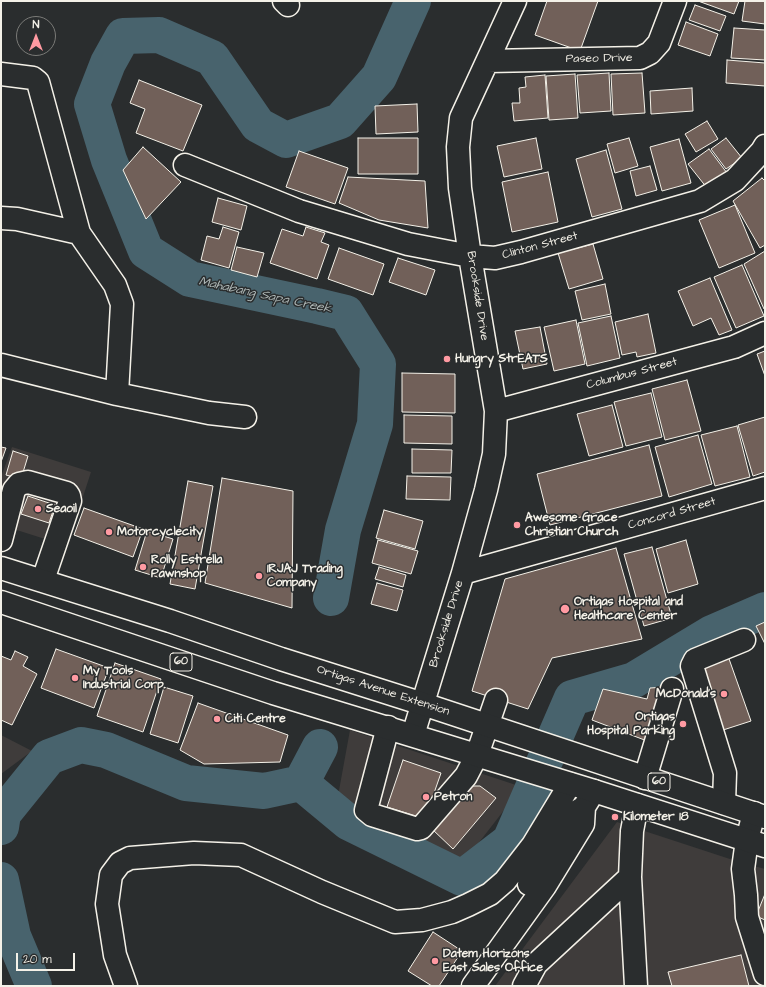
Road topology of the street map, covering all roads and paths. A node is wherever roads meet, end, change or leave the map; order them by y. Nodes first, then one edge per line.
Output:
1 (514, 1) edge
2 (675, 1) edge
3 (488, 61) junction
4 (1, 74) edge
5 (765, 146) edge
6 (185, 165) dead end
7 (1, 218) edge
8 (79, 233) junction
9 (470, 256) junction
10 (765, 332) edge
11 (1, 365) edge
12 (117, 394) junction
13 (496, 411) junction
14 (245, 417) dead end
15 (765, 488) edge
16 (1, 540) edge
17 (1, 568) edge
18 (463, 572) junction
19 (43, 580) junction
20 (1, 602) edge
21 (744, 640) dead end
22 (672, 689) dead end
23 (496, 700) dead end
24 (423, 704) junction
25 (487, 725) junction
26 (382, 726) junction
27 (412, 735) junction
28 (477, 755) junction
29 (645, 778) junction
30 (560, 781) junction
31 (589, 799) junction
32 (724, 803) junction
33 (637, 805) junction
34 (760, 815) edge
35 (756, 843) edge
36 (630, 877) junction
37 (765, 974) edge
38 (126, 986) edge
39 (459, 986) edge
40 (473, 986) edge
41 (524, 986) edge
42 (636, 986) edge

1 - 3 street, Brookside Drive
2 - 3 street, Paseo Drive
3 - 9 street, Brookside Drive
4 - 8 street
5 - 9 street, Clinton Street
6 - 9 street, Clinton Street
7 - 8 street
8 - 12 street
9 - 13 street, Brookside Drive
10 - 13 street, Columbus Street
11 - 12 street
12 - 14 street
13 - 18 street, Brookside Drive
15 - 18 street, Concord Street
16 - 19 street
17 - 19 street, Ortigas Avenue Extension / 60
18 - 24 street, Brookside Drive
19 - 24 street, Ortigas Avenue Extension / 60
20 - 26 street, 60
21 - 32 street
22 - 29 street
23 - 25 street
24 - 25 street, Ortigas Avenue Extension / 60
24 - 27 street, Brookside Drive
25 - 28 street
25 - 29 street, Ortigas Avenue Extension / 60
26 - 27 street, 60
26 - 28 street
27 - 28 street, 60
28 - 30 street, 60
29 - 32 street, Ortigas Avenue Extension / 60
30 - 31 street, 60
30 - 38 street
31 - 33 street, 60
31 - 39 street
31 - 40 street
32 - 34 street, Ortigas Avenue Extension / 60
33 - 35 street, 60
33 - 36 street
34 - 35 street
35 - 37 street
36 - 41 street
36 - 42 street

